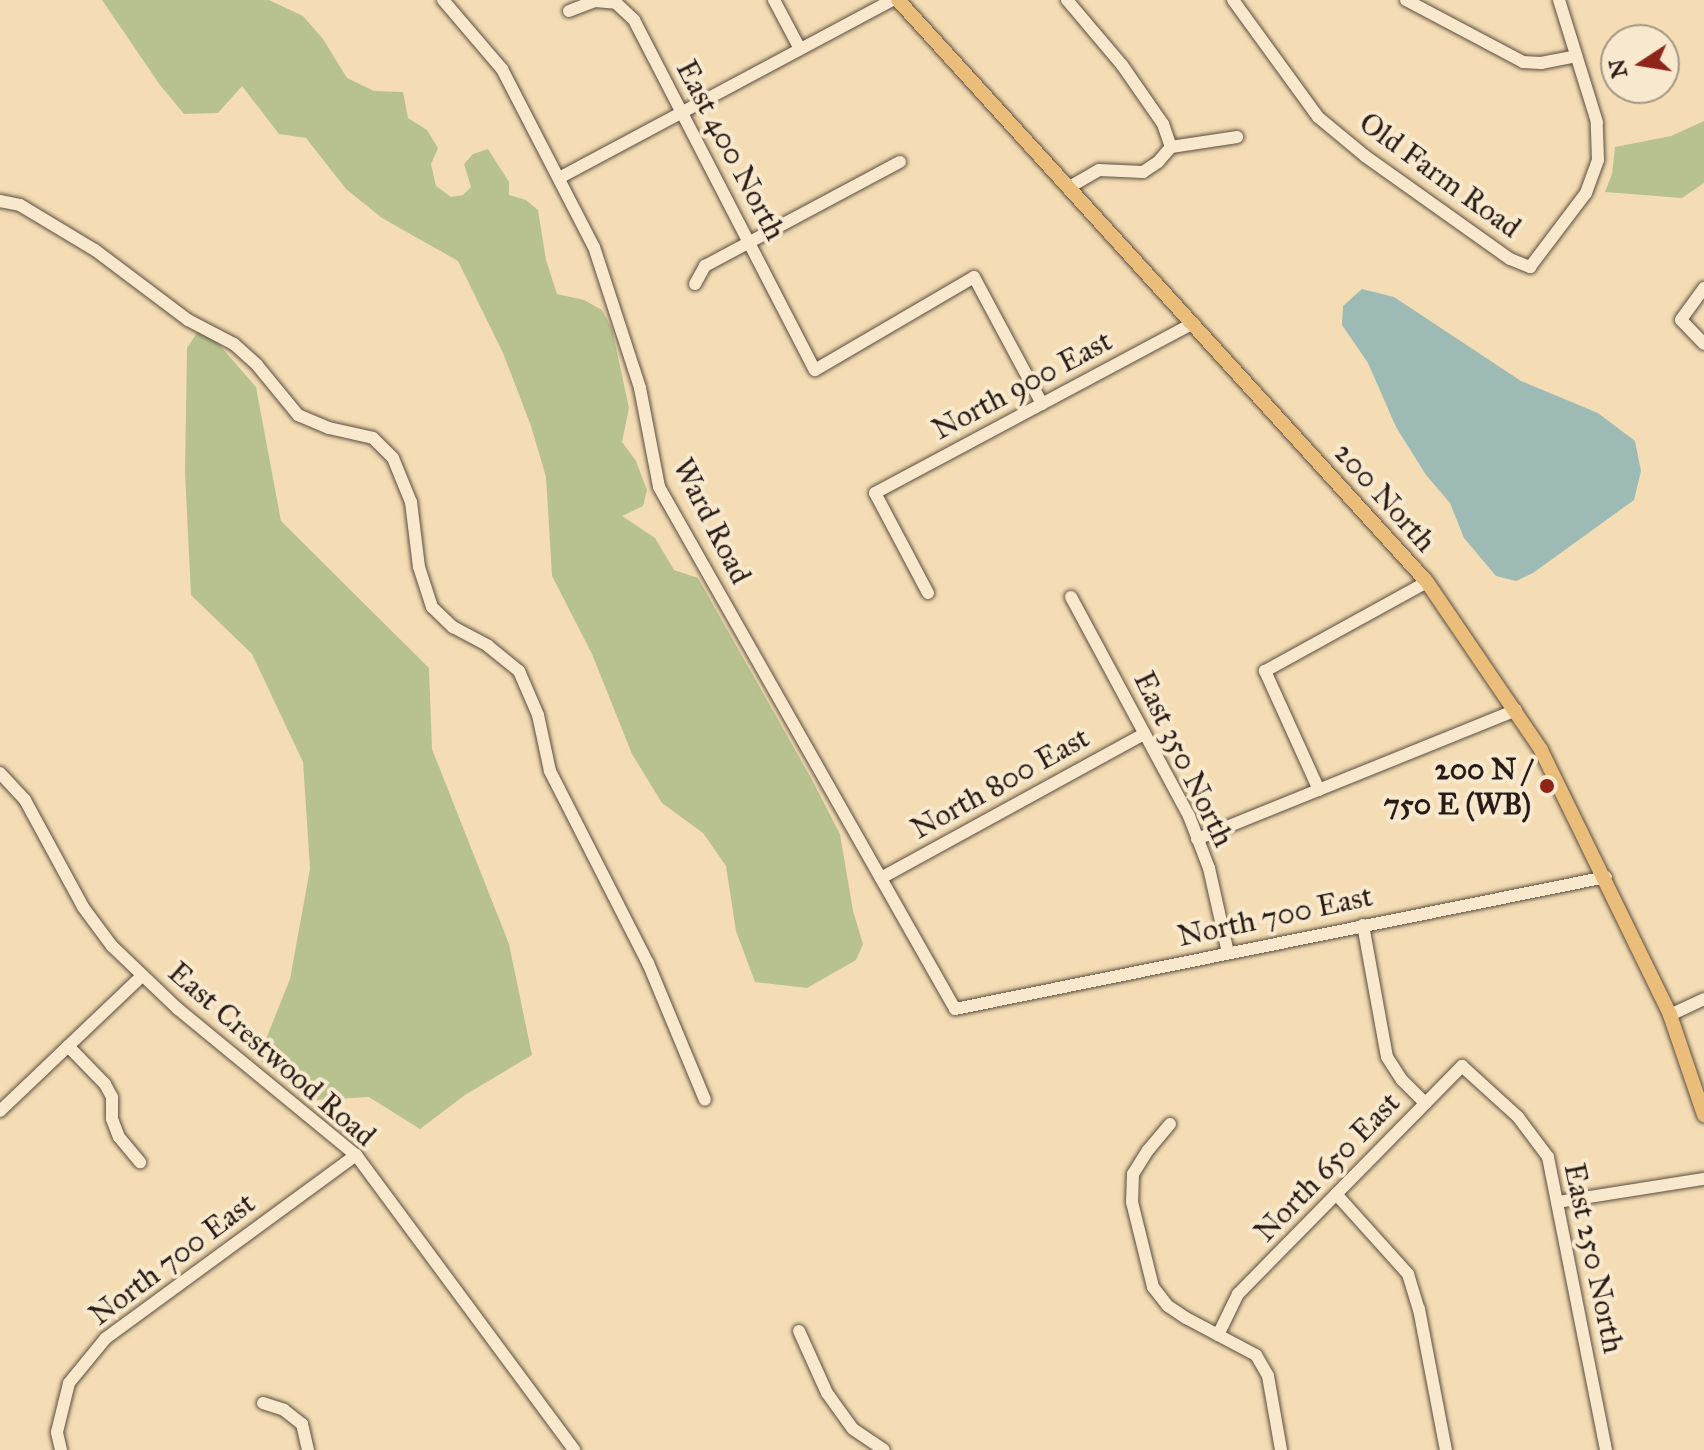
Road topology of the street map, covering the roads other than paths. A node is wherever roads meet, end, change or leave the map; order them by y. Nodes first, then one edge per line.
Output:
1 (443, 0) edge
2 (774, 0) edge
3 (896, 0) edge
4 (1067, 0) edge
5 (1233, 0) edge
6 (1406, 0) edge
7 (1559, 0) edge
8 (569, 11) dead end
9 (800, 49) junction
10 (1576, 56) junction
11 (682, 112) junction
12 (1237, 137) dead end
13 (1171, 147) junction
14 (900, 162) dead end
15 (559, 178) junction
16 (1068, 188) junction
17 (0, 201) edge
18 (750, 242) junction
19 (695, 284) dead end
20 (1704, 288) edge
21 (1194, 323) junction
22 (1704, 344) edge
23 (1042, 404) junction
24 (1427, 582) junction
25 (928, 593) dead end
26 (1071, 597) dead end
27 (1516, 710) junction
28 (1144, 734) junction
29 (0, 773) edge
30 (1319, 790) junction
31 (1197, 839) junction
32 (1606, 877) junction
33 (881, 878) junction
34 (1363, 925) junction
35 (1228, 953) junction
36 (142, 976) junction
37 (1704, 999) edge
38 (955, 1009) joint
39 (1670, 1015) junction
40 (68, 1046) junction
41 (705, 1100) dead end
42 (1425, 1103) junction
43 (0, 1111) edge
44 (1704, 1115) edge
45 (1170, 1124) dead end
46 (356, 1155) junction
47 (140, 1162) dead end
48 (1704, 1179) edge
49 (1336, 1194) junction
50 (1558, 1202) junction
51 (799, 1331) dead end
52 (1218, 1335) junction
53 (263, 1403) dead end
54 (61, 1450) edge
55 (308, 1450) edge
56 (574, 1450) edge
57 (884, 1450) edge
58 (1281, 1450) edge
59 (1446, 1450) edge
60 (1606, 1450) edge

1 - 15 street, Ward Road
2 - 9 street
3 - 9 street
3 - 16 main road, 200 North
4 - 13 street
5 - 10 street, Old Farm Road
6 - 10 street
7 - 10 street
8 - 11 street, East 400 North
9 - 11 street
11 - 15 street
11 - 18 street, East 400 North
12 - 13 street
13 - 16 street
14 - 18 street
15 - 33 street, Ward Road
16 - 21 main road, 200 North
17 - 41 street
18 - 19 street
18 - 23 street, East 400 North
20 - 22 street
21 - 23 street, North 900 East
21 - 24 main road, 200 North
23 - 25 street, North 900 East
24 - 27 main road, 200 North
24 - 30 street
26 - 28 street, East 350 North
27 - 30 street
27 - 32 main road, 200 North
28 - 31 street, East 350 North
28 - 33 street, North 800 East
29 - 36 street, East Crestwood Road
30 - 31 street
31 - 35 street, East 350 North
32 - 34 street, North 700 East
32 - 39 main road, 200 North
33 - 38 street, Ward Road
34 - 35 street, North 700 East
34 - 42 street, North 650 East
35 - 38 street, North 700 East
36 - 40 street
36 - 46 street, East Crestwood Road
37 - 39 street
39 - 44 main road, 200 North
40 - 43 street
40 - 47 street
42 - 49 street, North 650 East
42 - 50 street, East 250 North
45 - 52 street
46 - 54 street, North 700 East
46 - 56 street, East Crestwood Road
48 - 50 street
49 - 52 street, North 650 East
49 - 59 street
50 - 60 street, East 250 North
51 - 57 street
52 - 58 street
53 - 55 street

